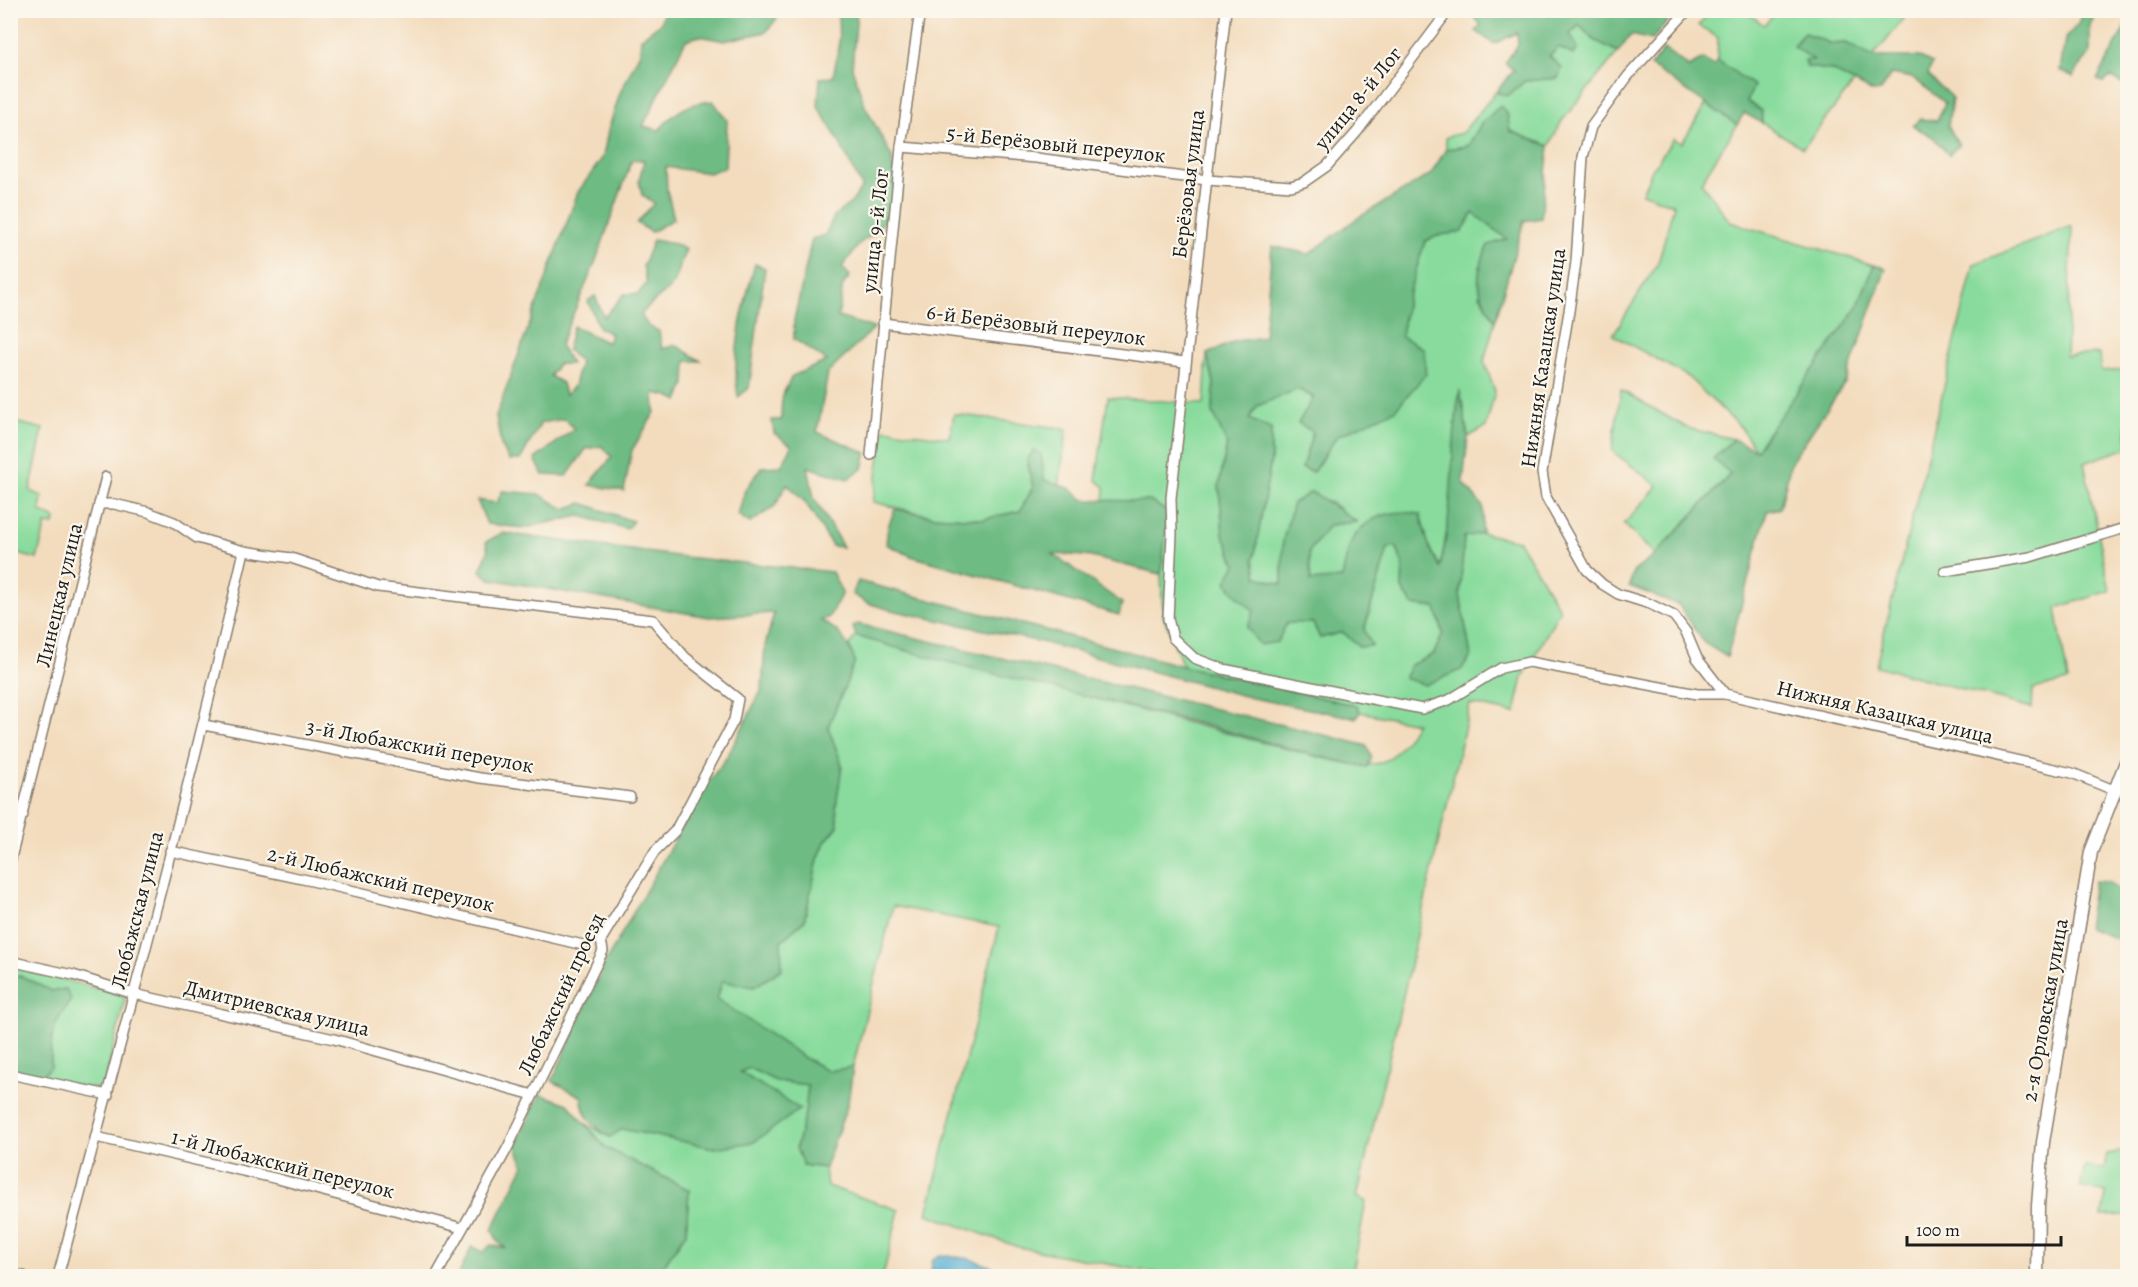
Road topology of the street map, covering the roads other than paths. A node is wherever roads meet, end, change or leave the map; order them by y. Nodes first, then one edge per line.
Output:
1 (920, 10) edge
2 (1226, 10) edge
3 (1449, 10) edge
4 (1688, 10) edge
5 (901, 147) junction
6 (1207, 180) junction
7 (883, 323) junction
8 (1184, 362) junction
9 (872, 455) dead end
10 (106, 477) dead end
11 (99, 504) junction
12 (2127, 527) edge
13 (244, 551) junction
14 (1945, 571) dead end
15 (1725, 694) junction
16 (204, 724) junction
17 (2127, 757) edge
18 (2116, 791) junction
19 (630, 797) dead end
20 (10, 811) edge
21 (23, 815) junction
22 (170, 851) junction
23 (10, 862) edge
24 (583, 945) dead end
25 (10, 961) edge
26 (134, 994) junction
27 (10, 1074) edge
28 (108, 1095) junction
29 (533, 1095) junction
30 (96, 1137) junction
31 (462, 1228) junction
32 (10, 1273) edge
33 (24, 1276) edge
34 (58, 1276) edge
35 (436, 1276) edge
36 (2037, 1276) edge

1 - 5 street, улица 9-й Лог
2 - 6 street, Берёзовая улица
3 - 6 street, улица 8-й Лог
4 - 15 street, Нижняя Казацкая улица
5 - 6 street, 5-й Берёзовый переулок
5 - 7 street, улица 9-й Лог
6 - 8 street, Берёзовая улица
7 - 8 street, 6-й Берёзовый переулок
7 - 9 street, улица 9-й Лог
8 - 15 street, Берёзовая улица
10 - 11 street, Линецкая улица
11 - 13 street
11 - 21 street, Линецкая улица
12 - 14 street
13 - 16 street, Любажская улица
13 - 29 street, Любажский проезд
15 - 18 street, Нижняя Казацкая улица
16 - 19 street, 3-й Любажский переулок
16 - 22 street, Любажская улица
17 - 18 street, 2-я Орловская улица
18 - 36 street, 2-я Орловская улица
20 - 21 street
21 - 23 street, Линецкая улица
22 - 24 street, 2-й Любажский переулок
22 - 26 street, Любажская улица
25 - 26 street, Дмитриевская улица
26 - 28 street, Любажская улица
26 - 29 street, Дмитриевская улица
27 - 28 street
28 - 30 street, Любажская улица
29 - 31 street, Любажский проезд
30 - 31 street, 1-й Любажский переулок
30 - 34 street, Любажская улица
31 - 35 street, Любажский проезд
32 - 33 street

